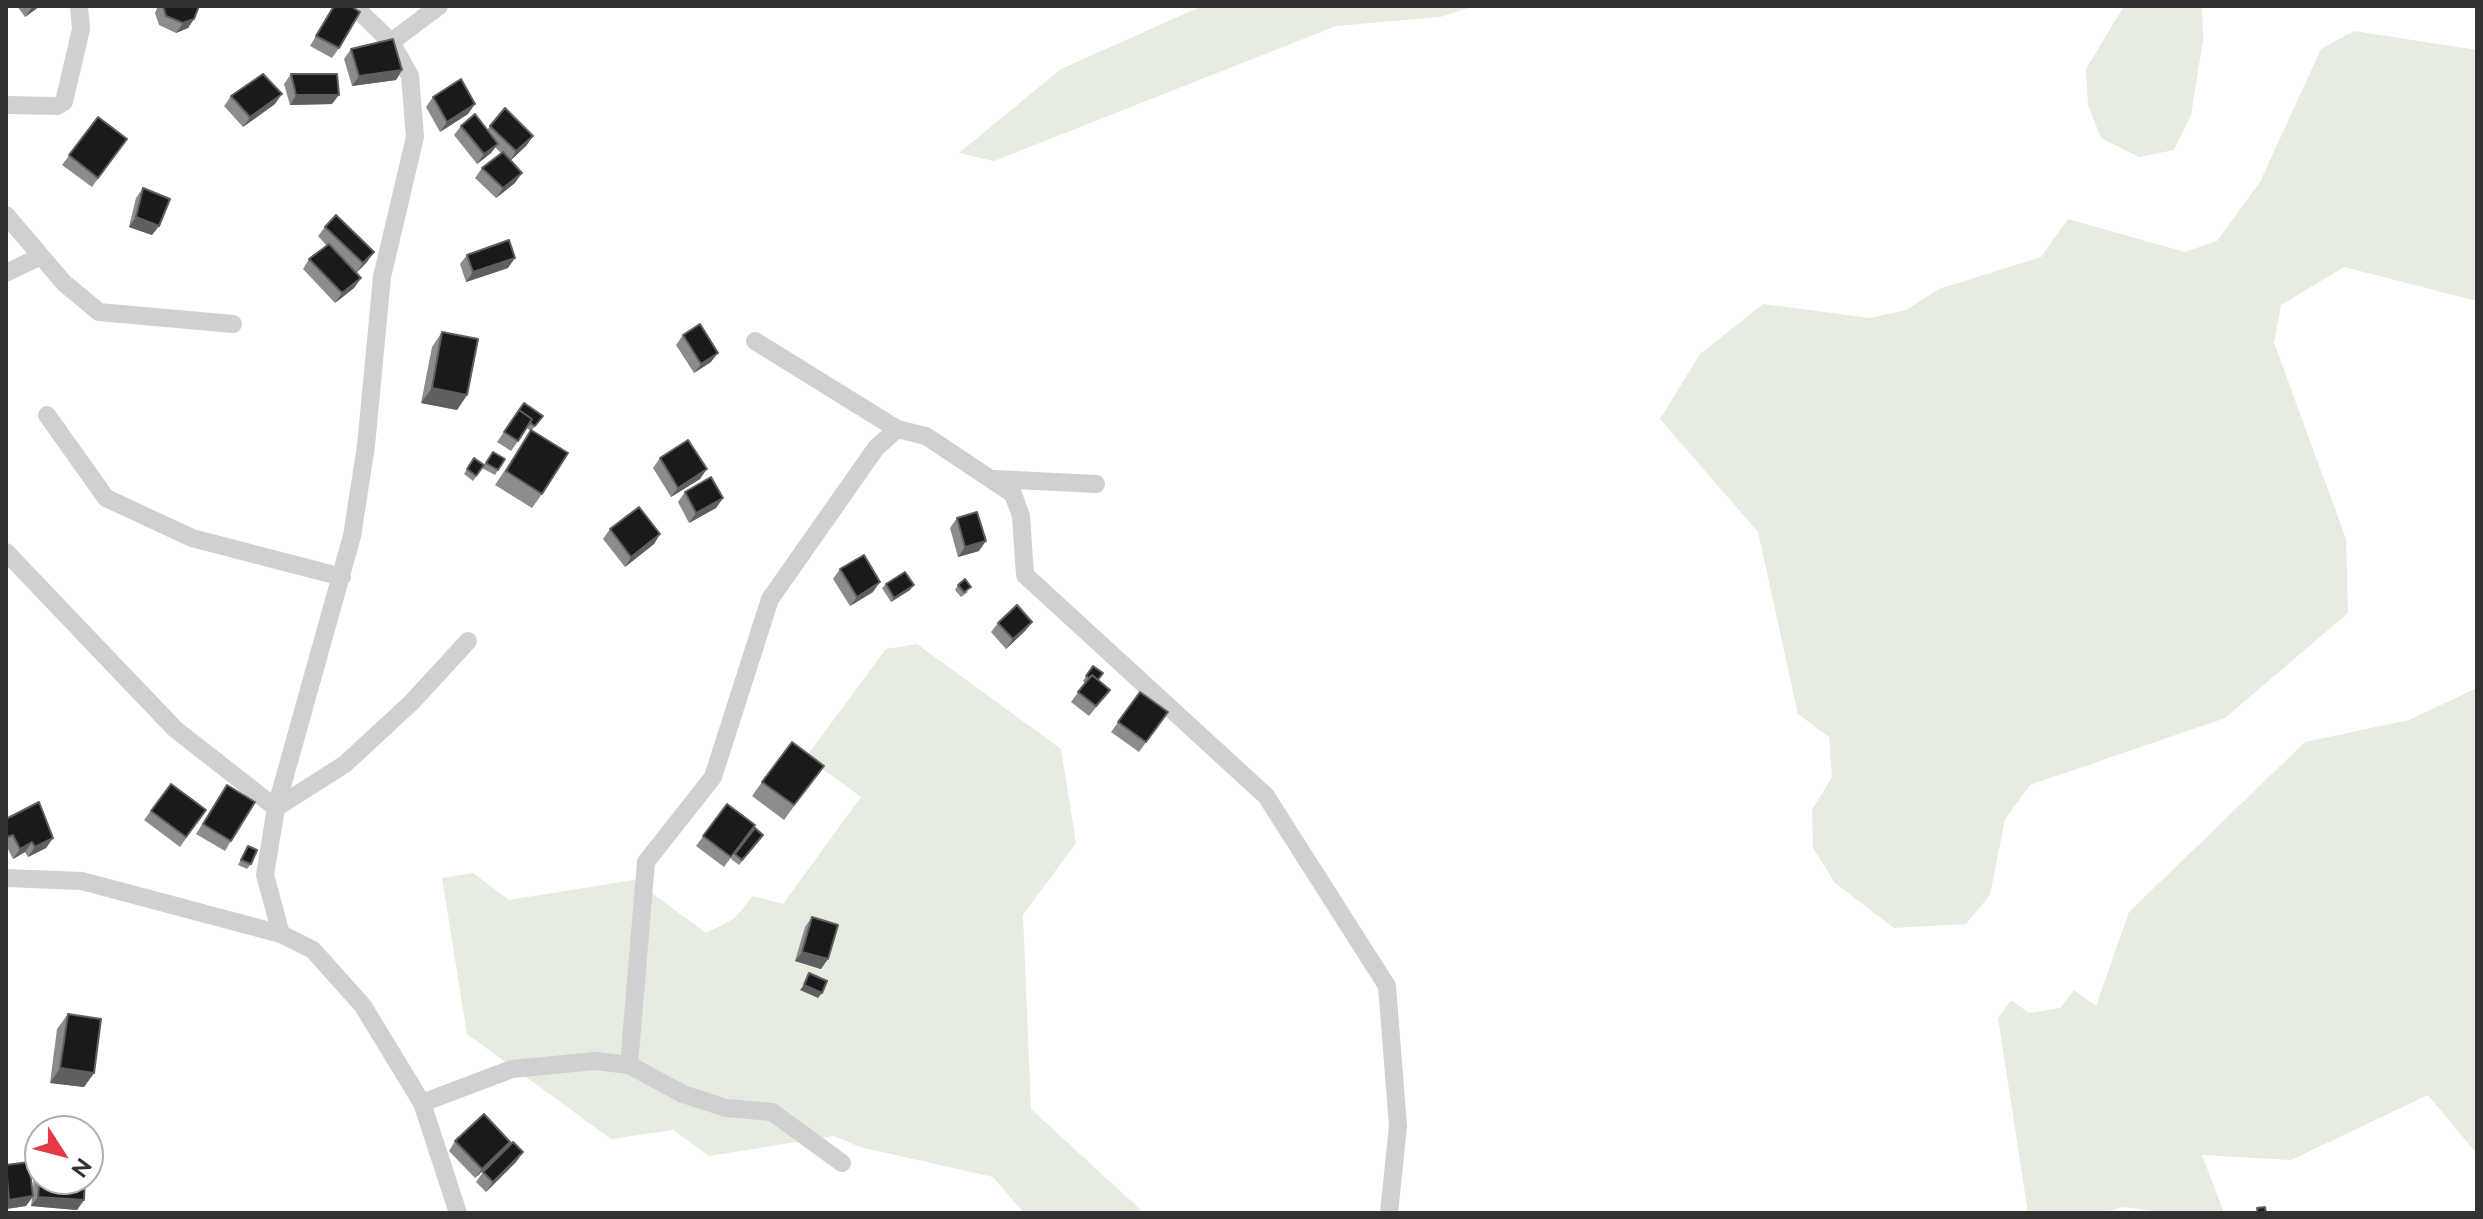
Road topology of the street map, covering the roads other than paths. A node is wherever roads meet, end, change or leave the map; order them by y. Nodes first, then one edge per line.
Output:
1 (79, 6) edge
2 (354, 6) edge
3 (439, 6) edge
4 (391, 42) junction
5 (6, 105) edge
6 (6, 215) edge
7 (39, 257) junction
8 (6, 273) edge
9 (233, 324) dead end
10 (755, 341) dead end
11 (47, 415) dead end
12 (897, 429) junction
13 (991, 479) junction
14 (1096, 484) dead end
15 (6, 552) edge
16 (342, 577) junction
17 (468, 641) dead end
18 (276, 808) junction
19 (6, 878) edge
20 (281, 934) junction
21 (629, 1065) junction
22 (422, 1103) junction
23 (842, 1163) dead end
24 (458, 1213) edge
25 (1389, 1213) edge

1 - 5 street
2 - 4 street
3 - 4 street
4 - 16 street
6 - 7 street
7 - 8 street
7 - 9 street
10 - 12 street
11 - 16 street
12 - 13 street
12 - 21 street
13 - 14 street
13 - 25 street
15 - 18 street
16 - 18 street
17 - 18 street
18 - 20 street
19 - 20 street
20 - 22 street
21 - 22 street
21 - 23 street
22 - 24 street

